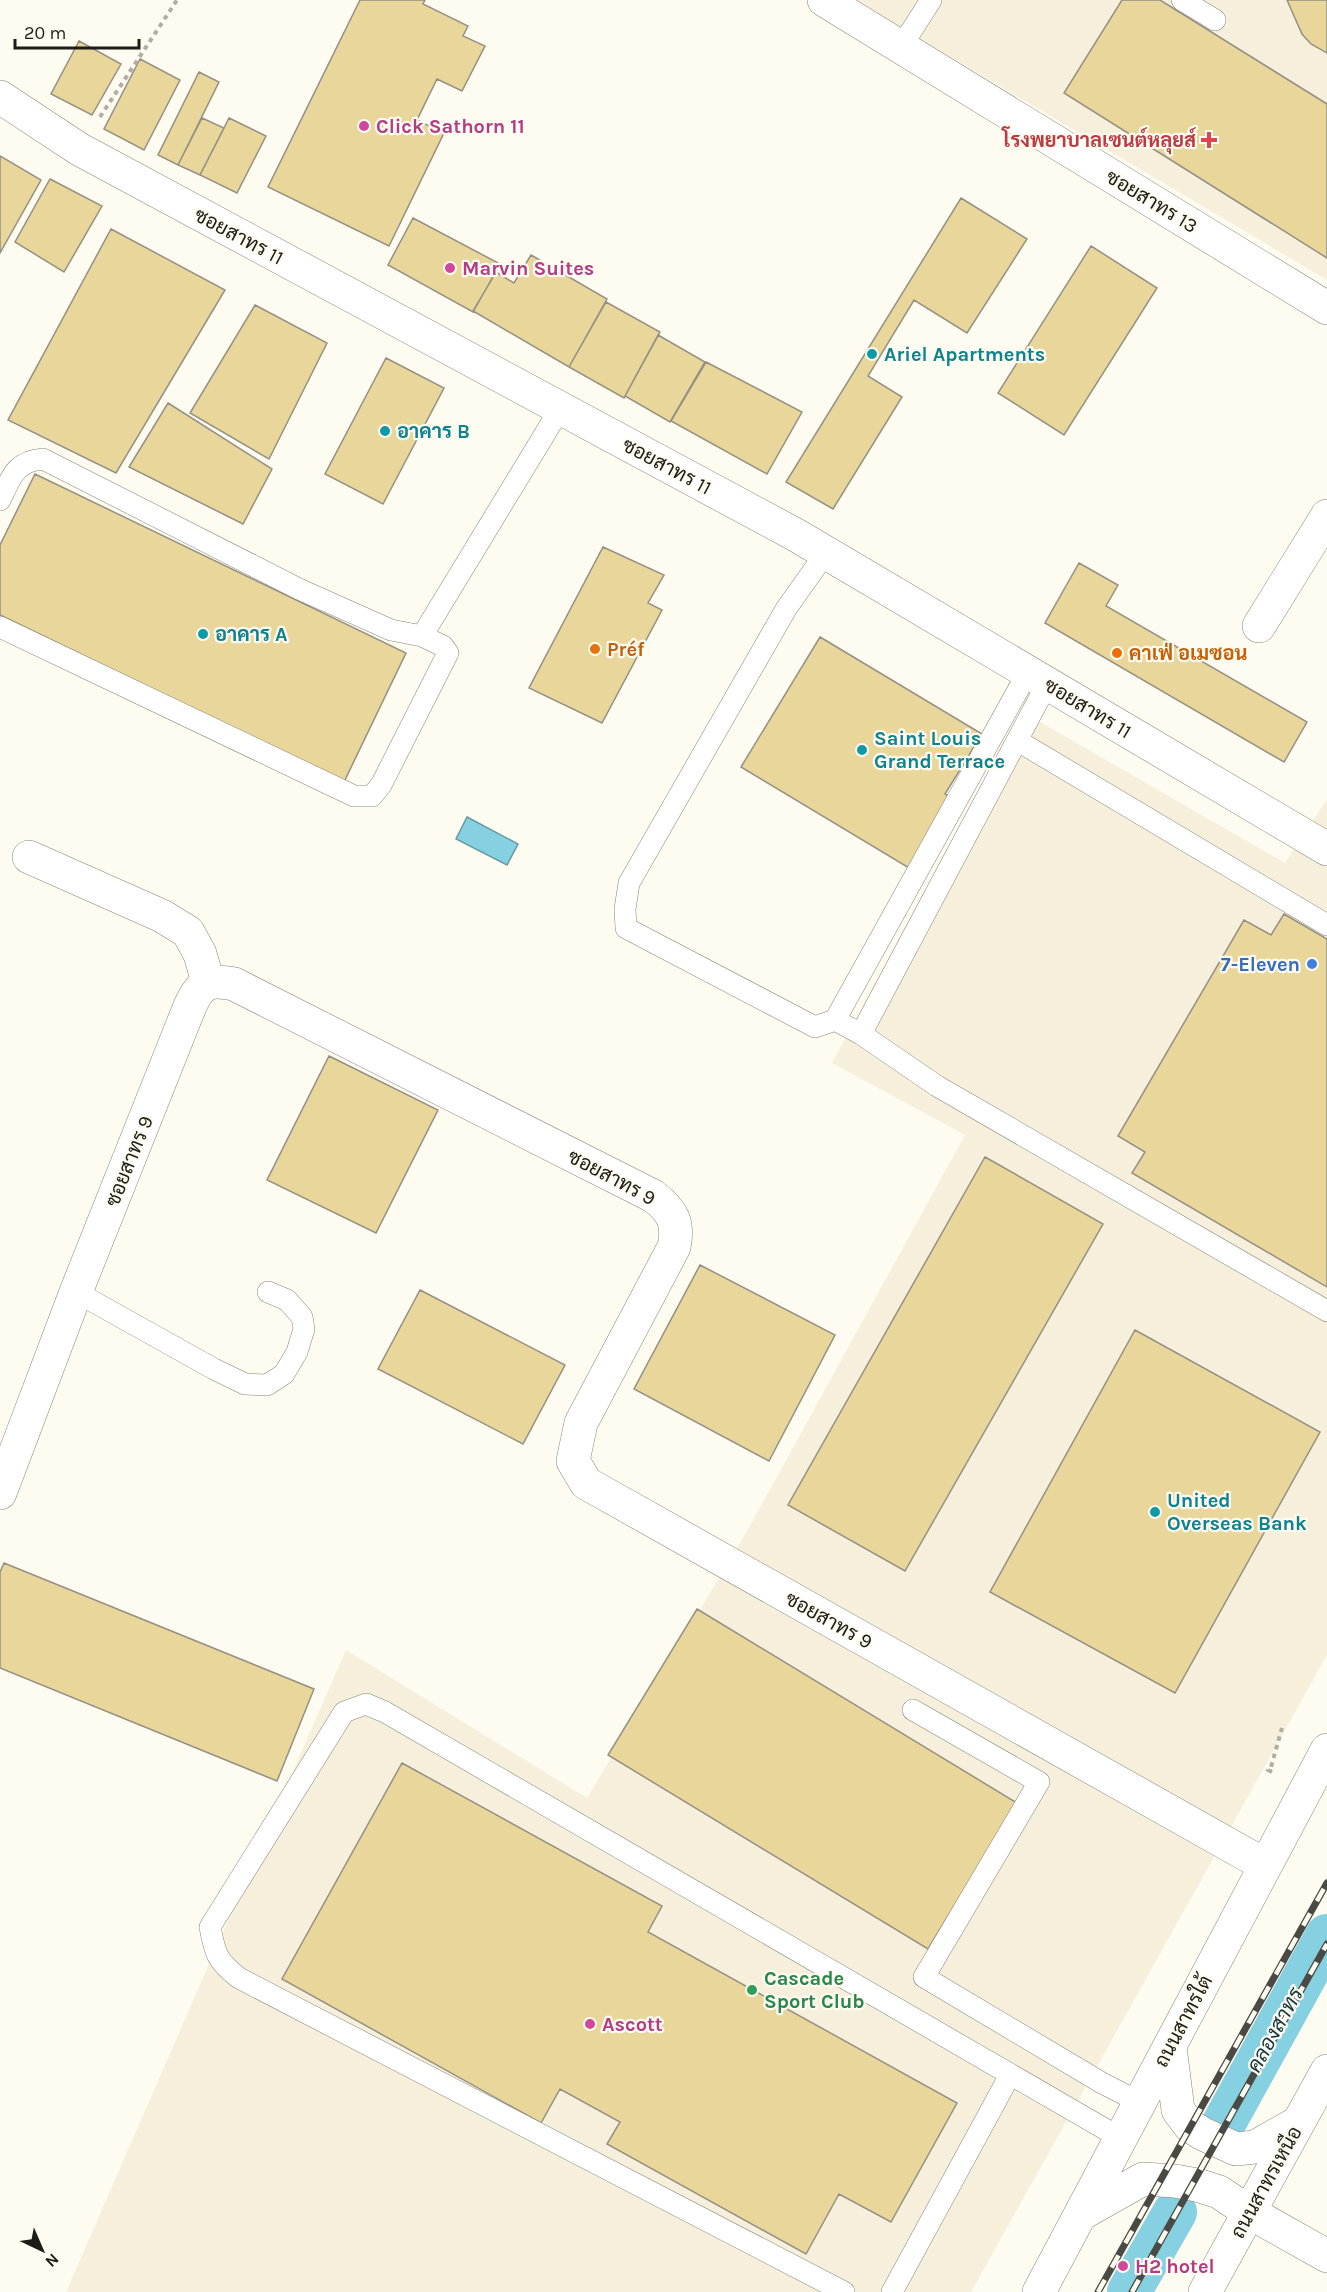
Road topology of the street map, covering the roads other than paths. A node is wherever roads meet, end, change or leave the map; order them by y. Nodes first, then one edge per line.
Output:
1 (824, 0) edge
2 (931, 0) edge
3 (1182, 0) edge
4 (1215, 20) dead end
5 (900, 47) junction
6 (0, 97) edge
7 (1327, 308) edge
8 (560, 409) junction
9 (0, 500) edge
10 (1327, 516) edge
11 (825, 554) junction
12 (1259, 626) dead end
13 (0, 627) edge
14 (423, 636) junction
15 (1038, 678) junction
16 (1018, 741) junction
17 (1327, 849) edge
18 (29, 857) dead end
19 (1327, 925) edge
20 (208, 982) junction
21 (835, 1020) junction
22 (861, 1034) junction
23 (76, 1292) junction
24 (268, 1292) dead end
25 (1327, 1311) edge
26 (0, 1493) edge
27 (913, 1710) dead end
28 (1327, 1750) edge
29 (1265, 1865) junction
30 (1170, 2047) junction
31 (1327, 2071) edge
32 (1010, 2075) junction
33 (1141, 2103) junction
34 (1299, 2122) junction
35 (1122, 2139) junction
36 (1249, 2212) junction
37 (1083, 2213) junction
38 (1327, 2256) edge
39 (844, 2292) edge
40 (892, 2292) edge
41 (1039, 2292) edge
42 (1205, 2292) edge

1 - 5 street, ซอยสาทร 13
2 - 5 lane
3 - 4 lane
5 - 7 street, ซอยสาทร 13
6 - 8 street, ซอยสาทร 11
8 - 11 street, ซอยสาทร 11
8 - 14 lane
9 - 14 lane
10 - 12 street
11 - 15 street, ซอยสาทร 11
11 - 21 lane
13 - 14 lane
15 - 16 lane
15 - 17 street, ซอยสาทร 11
15 - 21 lane
16 - 19 lane
16 - 22 lane
18 - 20 street
20 - 23 street, ซอยสาทร 9
20 - 29 street, ซอยสาทร 9
21 - 22 lane
22 - 25 lane
23 - 24 lane
23 - 26 street, ซอยสาทร 9
27 - 33 lane
28 - 29 street, ถนนสาทรใต้
29 - 30 street, ถนนสาทรใต้
30 - 33 street, ถนนสาทรใต้
30 - 34 street
31 - 34 street, ถนนสาทรเหนือ
32 - 35 lane
32 - 39 lane
32 - 40 lane
33 - 35 street, ถนนสาทรใต้
34 - 36 street, ถนนสาทรเหนือ
35 - 37 street, ถนนสาทรใต้
36 - 37 street
36 - 38 street
36 - 42 street, ถนนสาทรเหนือ
37 - 41 street, ถนนสาทรใต้

